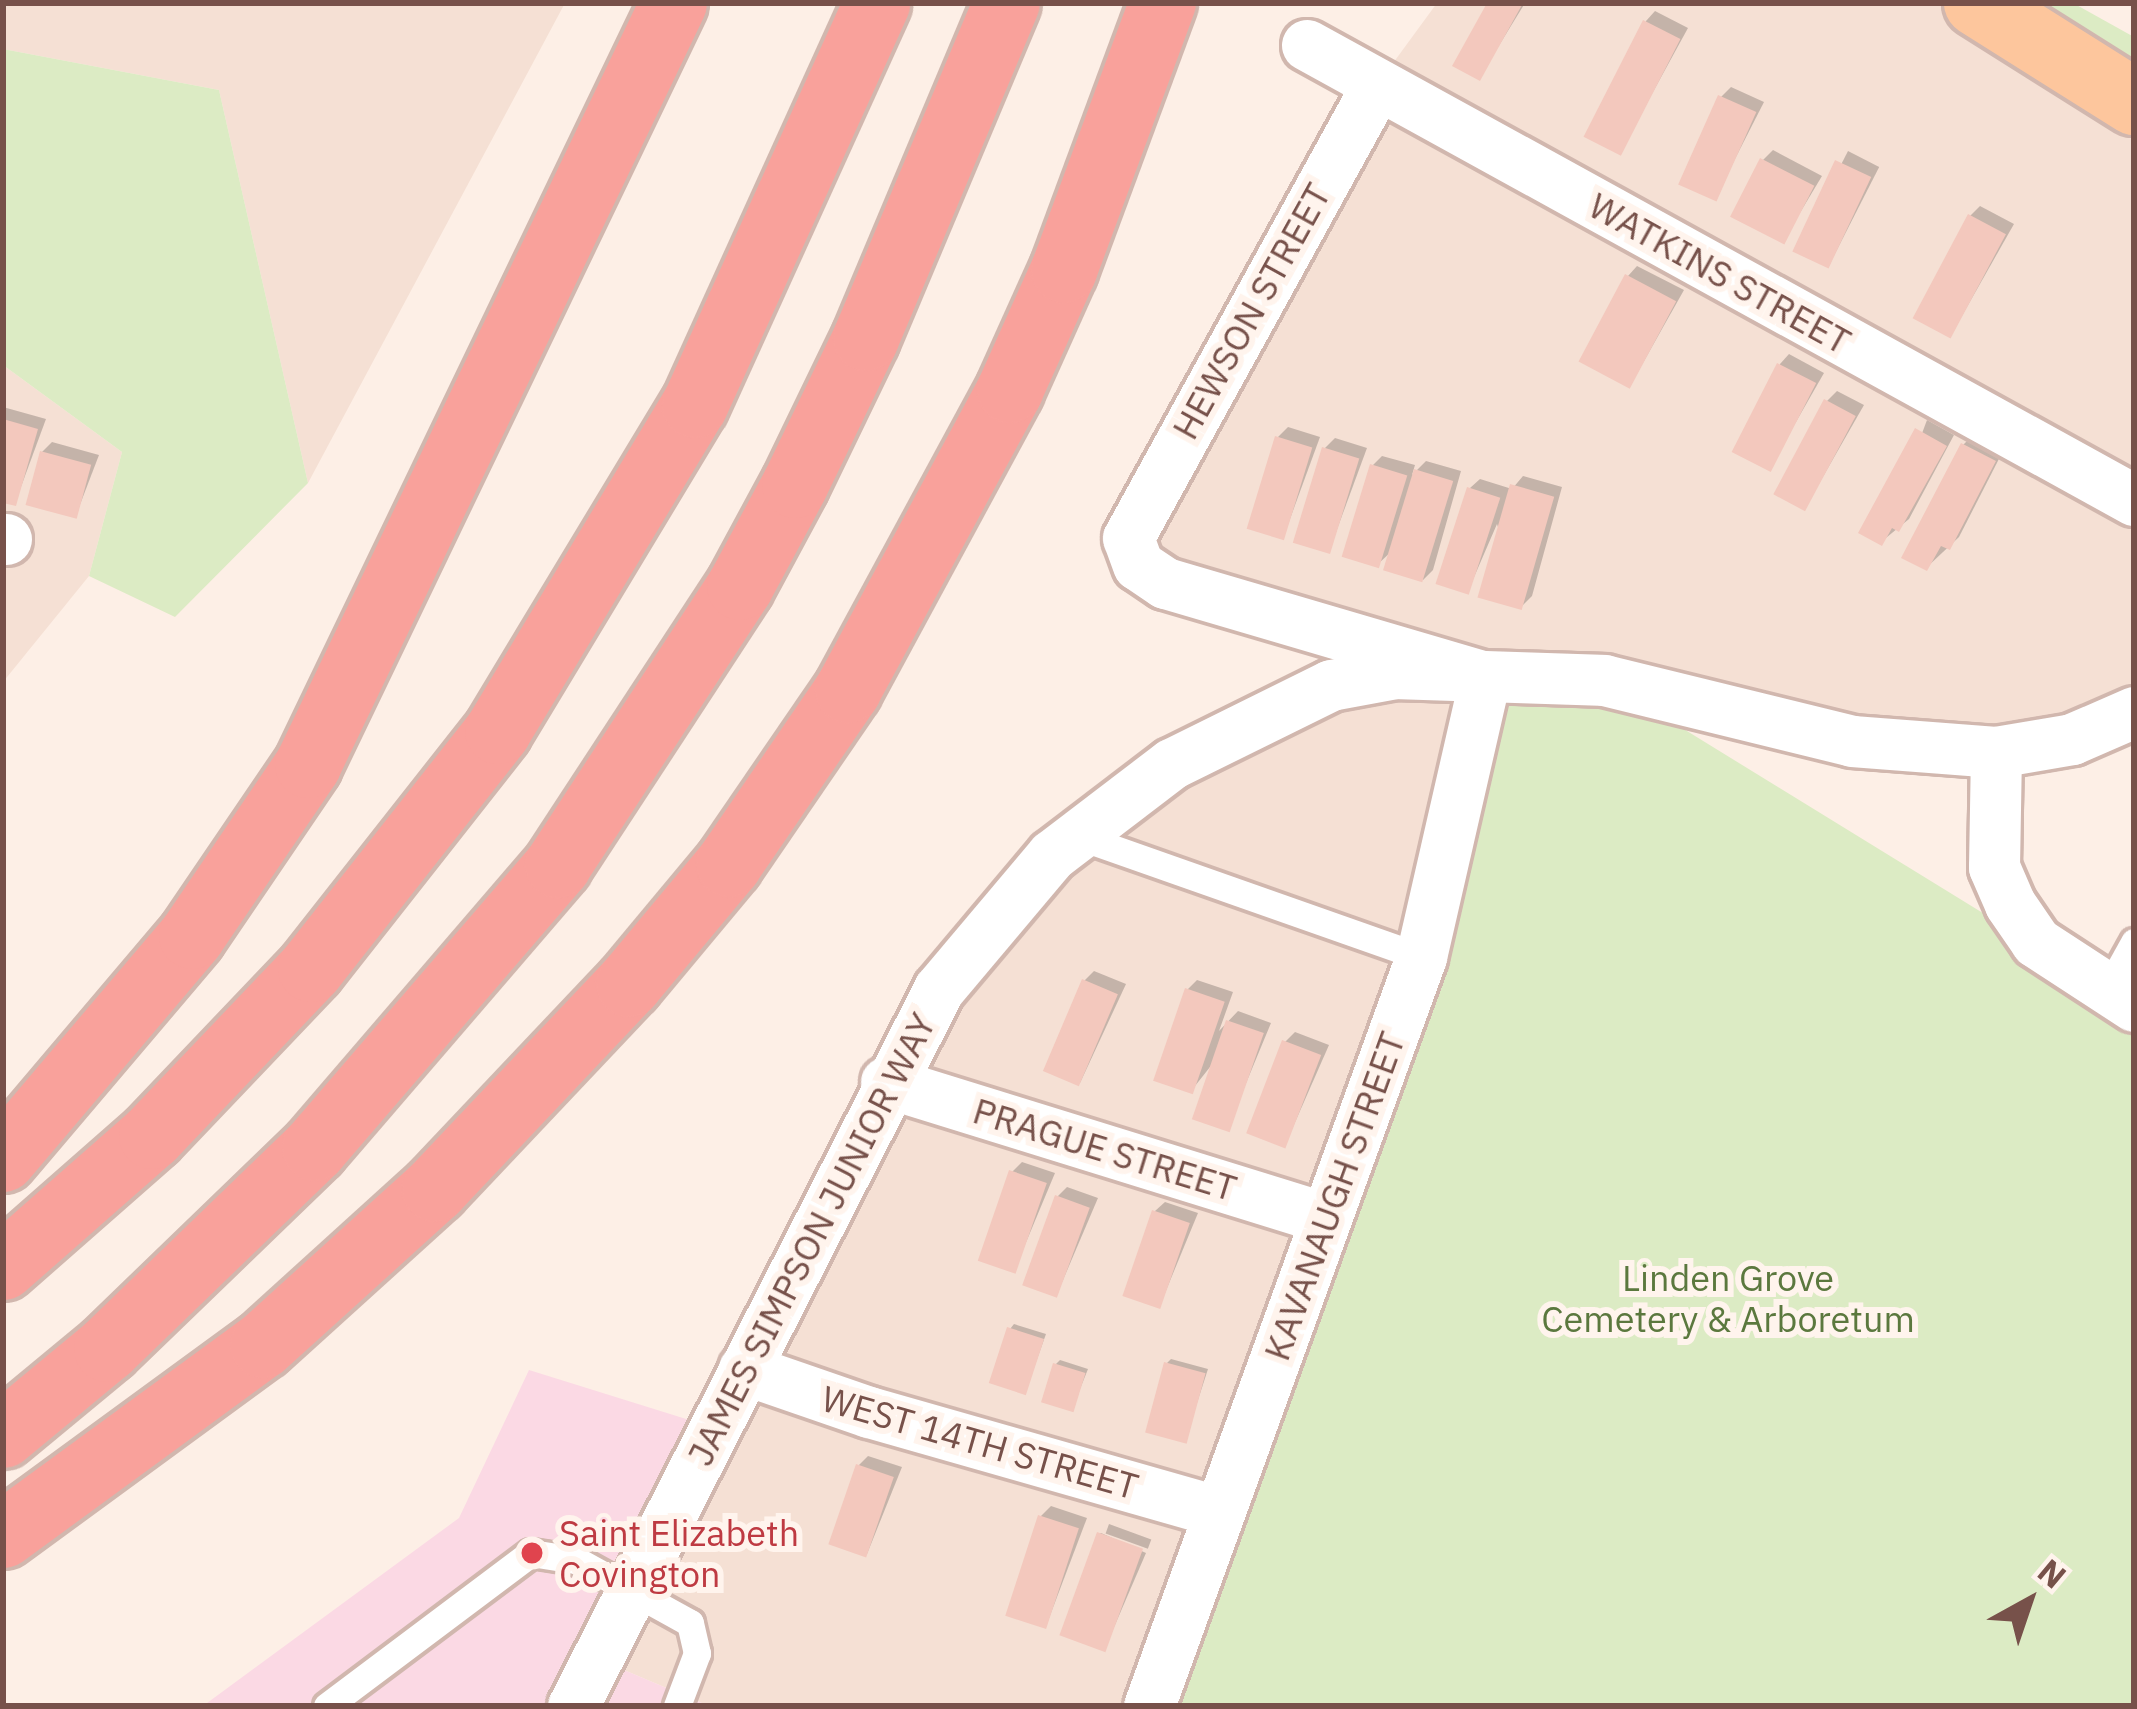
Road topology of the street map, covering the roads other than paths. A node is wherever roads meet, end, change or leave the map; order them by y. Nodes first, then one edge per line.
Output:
1 (674, 3) edge
2 (877, 3) edge
3 (1007, 3) edge
4 (1163, 3) edge
5 (1977, 3) edge
6 (1306, 45) dead end
7 (1377, 85) junction
8 (2134, 102) edge
9 (2134, 500) edge
10 (1485, 676) junction
11 (2134, 712) edge
12 (1996, 752) junction
13 (1076, 835) junction
14 (2134, 942) edge
15 (1420, 957) junction
16 (2120, 998) edge
17 (886, 1082) junction
18 (3, 1159) edge
19 (1324, 1218) junction
20 (3, 1267) edge
21 (744, 1369) junction
22 (3, 1435) edge
23 (1217, 1511) junction
24 (3, 1535) edge
25 (635, 1587) junction
26 (327, 1706) edge
27 (573, 1706) edge
28 (677, 1706) edge
29 (1149, 1706) edge

1 - 18 highway
2 - 20 highway
3 - 22 highway
4 - 24 highway
5 - 8 main road
6 - 7 street, WATKINS STREET
7 - 9 street, WATKINS STREET
7 - 10 street, HEWSON STREET
10 - 12 street, JAMES SIMPSON JUNIOR WAY
10 - 13 street, JAMES SIMPSON JUNIOR WAY
10 - 15 street, KAVANAUGH STREET
11 - 12 street, JAMES SIMPSON JUNIOR WAY
12 - 16 street
13 - 15 lane
13 - 17 street, JAMES SIMPSON JUNIOR WAY
14 - 16 lane
15 - 19 street, KAVANAUGH STREET
17 - 19 street, PRAGUE STREET
17 - 21 street, JAMES SIMPSON JUNIOR WAY
19 - 23 street, KAVANAUGH STREET
21 - 23 street, WEST 14TH STREET
21 - 25 street, JAMES SIMPSON JUNIOR WAY
23 - 29 street, KAVANAUGH STREET
25 - 26 lane
25 - 27 street, JAMES SIMPSON JUNIOR WAY
25 - 28 lane

